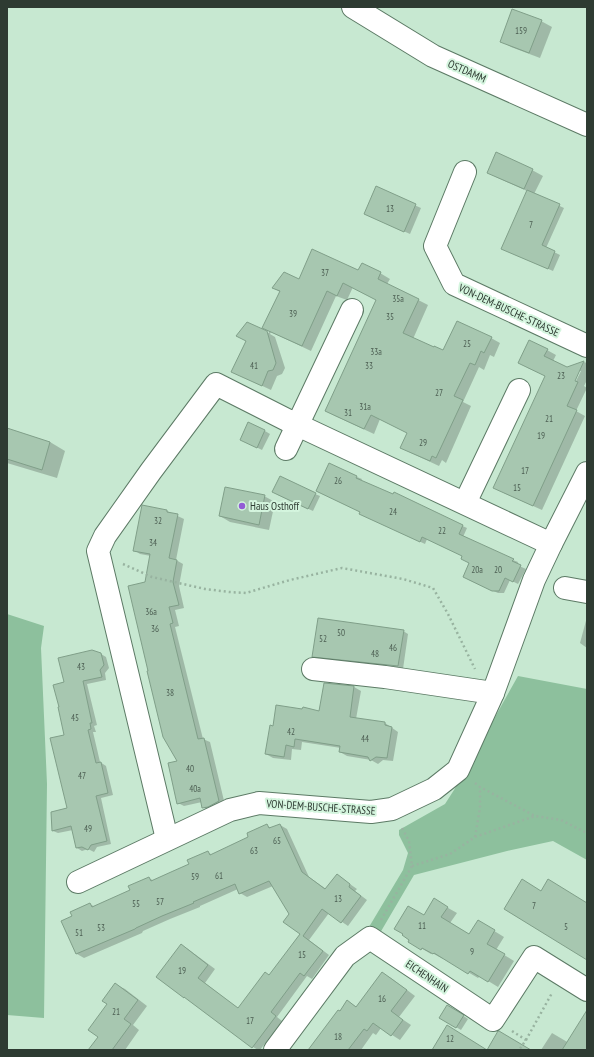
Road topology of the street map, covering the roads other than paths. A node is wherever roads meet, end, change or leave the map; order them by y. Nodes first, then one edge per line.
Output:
1 (352, 7) edge
2 (587, 125) edge
3 (465, 172) dead end
4 (352, 310) dead end
5 (587, 346) edge
6 (519, 390) dead end
7 (292, 422) junction
8 (286, 449) dead end
9 (587, 474) edge
10 (465, 503) junction
11 (551, 544) junction
12 (565, 588) dead end
13 (587, 592) edge
14 (313, 669) dead end
15 (493, 693) junction
16 (167, 839) junction
17 (78, 882) dead end
18 (587, 990) edge
19 (275, 1050) edge

1 - 2 street, OSTDAMM
3 - 5 street, VON-DEM-BUSCHE-STRASSE
4 - 7 street
6 - 10 street
7 - 8 street
7 - 10 street
7 - 16 street
9 - 11 street, VON-DEM-BUSCHE-STRASSE
10 - 11 street
11 - 15 street, VON-DEM-BUSCHE-STRASSE
12 - 13 street
14 - 15 street
15 - 16 street, VON-DEM-BUSCHE-STRASSE
16 - 17 street, VON-DEM-BUSCHE-STRASSE
18 - 19 street, EICHENHAIN

